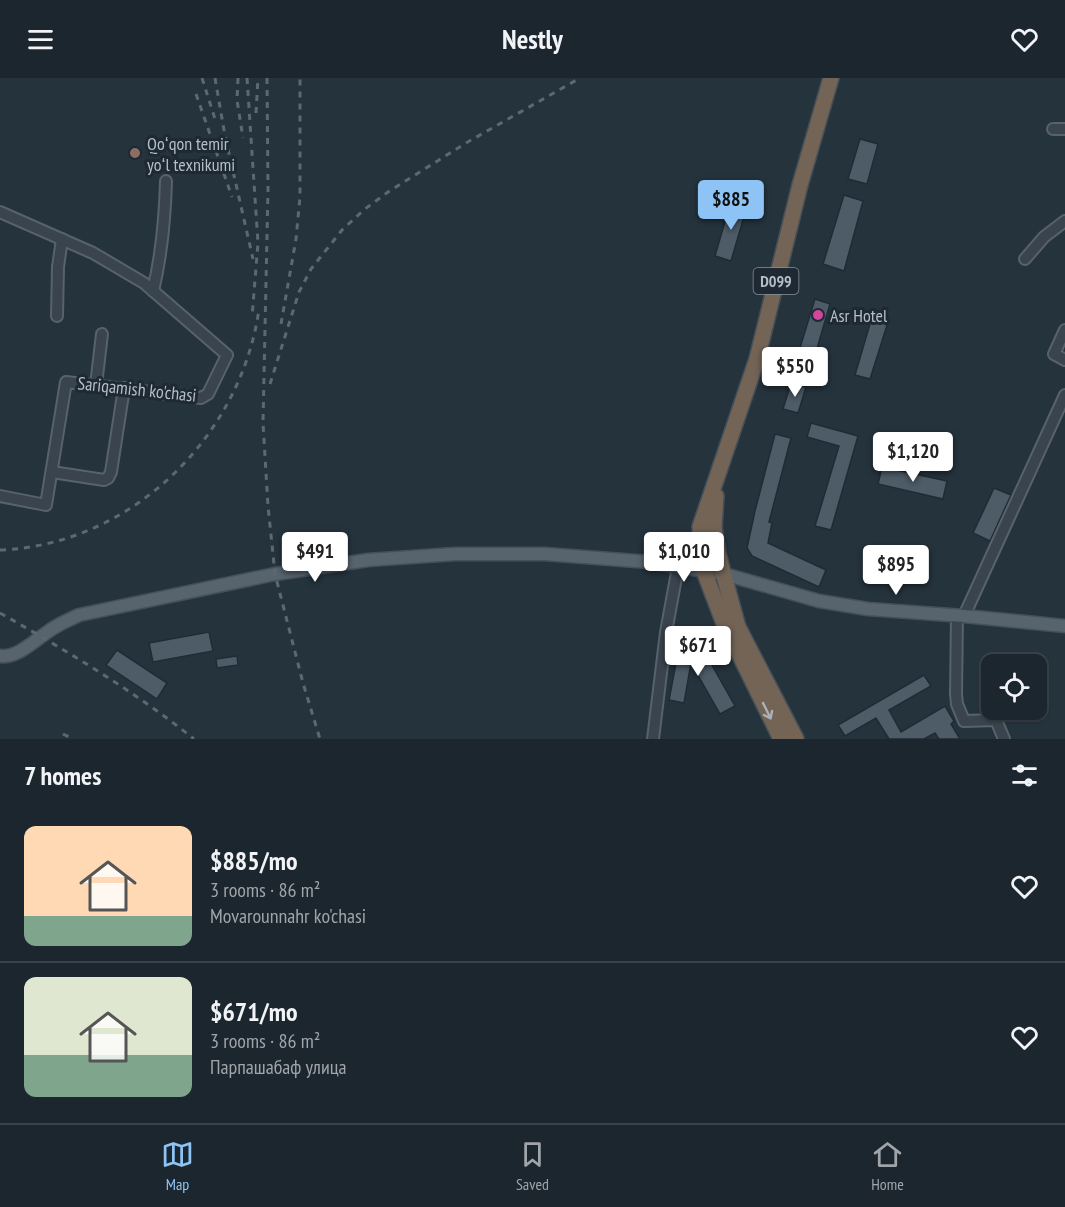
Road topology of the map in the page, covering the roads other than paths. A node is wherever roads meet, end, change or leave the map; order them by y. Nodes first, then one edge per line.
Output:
1 (831, 78) edge
2 (1053, 129) dead end
3 (1065, 129) edge
4 (166, 180) dead end
5 (0, 212) edge
6 (1065, 221) edge
7 (62, 239) junction
8 (1025, 259) dead end
9 (153, 291) junction
10 (57, 316) dead end
11 (1065, 330) edge
12 (102, 334) dead end
13 (1065, 360) edge
14 (96, 385) junction
15 (124, 388) junction
16 (1065, 395) edge
17 (52, 472) junction
18 (716, 484) junction
19 (0, 496) edge
20 (678, 567) junction
21 (704, 571) junction
22 (724, 574) junction
23 (961, 616) junction
24 (1065, 626) edge
25 (0, 656) edge
26 (653, 739) edge
27 (781, 739) edge
28 (796, 739) edge
29 (1004, 739) edge

1 - 18 highway, D099
2 - 3 street
4 - 9 street
5 - 7 street, Sariqamish ko'chasi
6 - 8 street
7 - 9 street, Sariqamish ko'chasi
7 - 10 street
9 - 15 street, Sariqamish ko'chasi
11 - 13 street
12 - 14 street
14 - 15 street, Sariqamish ko'chasi
14 - 17 street, Sariqamish ko'chasi
15 - 17 street
16 - 23 street
17 - 19 street, Sariqamish ko'chasi
18 - 21 highway, D099
18 - 22 highway, D099
20 - 21 main road
20 - 25 main road
20 - 26 street
21 - 22 main road
21 -> 27 highway, D099
22 - 23 main road
22 - 28 highway, D099
23 - 24 main road
23 - 29 street

